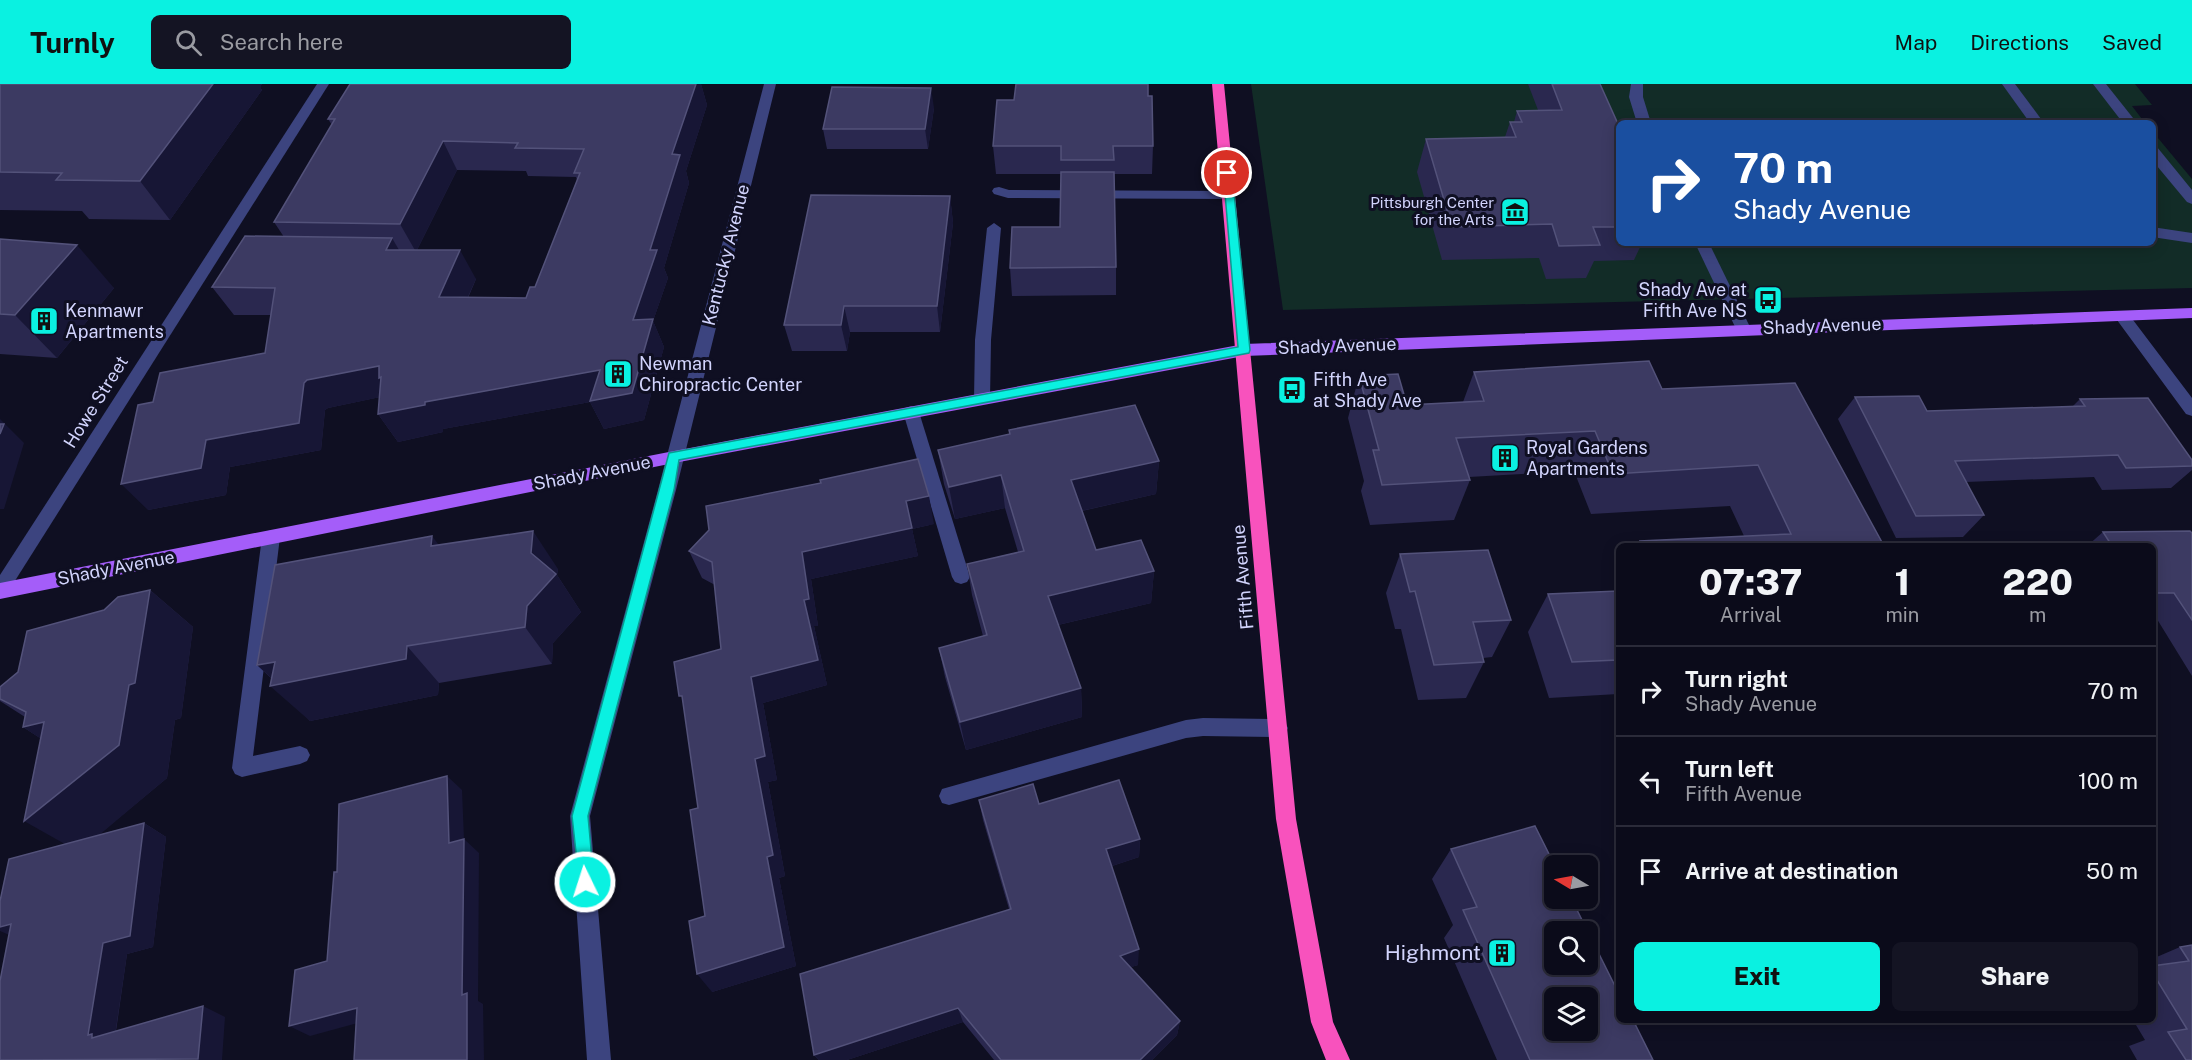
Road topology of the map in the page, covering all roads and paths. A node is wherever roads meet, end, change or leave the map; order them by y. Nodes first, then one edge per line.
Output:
1 (323, 84) edge
2 (770, 84) edge
3 (1218, 84) edge
4 (1637, 84) edge
5 (2008, 84) edge
6 (2099, 84) edge
7 (1643, 120) edge
8 (2035, 120) edge
9 (2128, 120) edge
10 (2156, 155) edge
11 (999, 191) dead end
12 (1229, 195) junction
13 (2192, 199) edge
14 (994, 228) dead end
15 (2156, 233) edge
16 (2192, 238) edge
17 (1703, 246) edge
18 (212, 256) junction
19 (230, 256) edge
20 (2192, 313) edge
21 (2122, 316) junction
22 (1743, 329) junction
23 (1244, 350) junction
24 (982, 399) junction
25 (2192, 410) edge
26 (911, 412) junction
27 (674, 457) junction
28 (271, 537) junction
29 (961, 577) dead end
30 (0, 591) edge
31 (1278, 728) junction
32 (300, 755) dead end
33 (949, 796) dead end
34 (599, 1060) edge
35 (1338, 1060) edge

1 - 18 street, Howe Street
2 - 27 street, Kentucky Avenue
3 - 12 highway, Fifth Avenue
4 - 7 street
5 - 8 street
6 - 9 street
10 - 13 street
11 - 12 street
12 - 23 highway, Fifth Avenue
14 - 24 street
15 - 16 street
17 - 22 street
18 - 19 street
18 - 30 street, Howe Street
20 - 21 main road, Shady Avenue
21 - 22 main road, Shady Avenue
21 - 25 street
22 - 23 main road, Shady Avenue
23 - 24 main road, Shady Avenue
23 - 31 highway, Fifth Avenue
24 - 26 main road, Shady Avenue
26 - 27 main road, Shady Avenue
26 - 29 street
27 - 28 main road, Shady Avenue
27 - 34 street, Kentucky Avenue
28 - 30 main road, Shady Avenue
28 - 32 street
31 - 33 street
31 - 35 highway, Fifth Avenue

